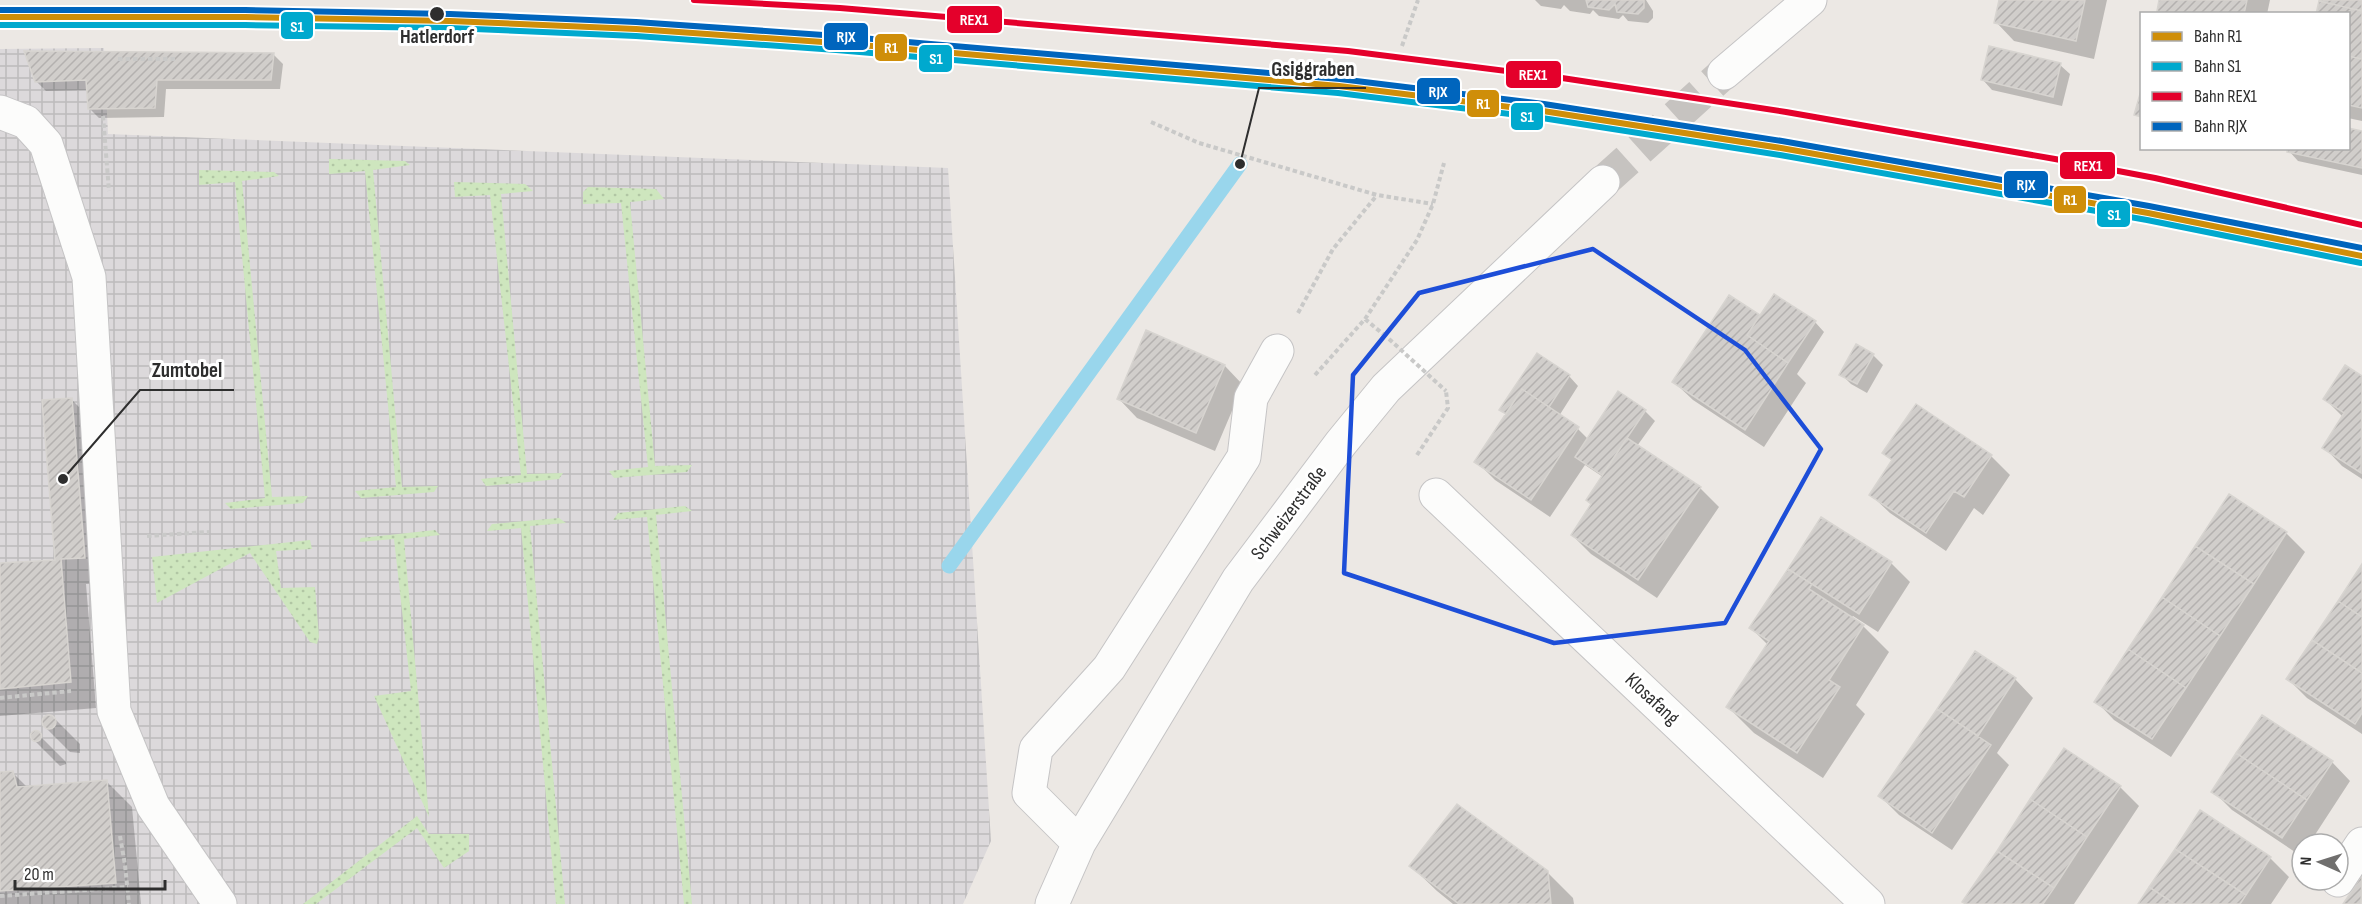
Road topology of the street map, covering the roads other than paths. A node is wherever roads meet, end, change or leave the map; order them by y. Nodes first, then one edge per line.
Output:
1 (1810, 0) edge
2 (1724, 73) tunnel mouth
3 (0, 112) edge
4 (1603, 182) tunnel mouth
5 (1277, 351) road end
6 (1436, 495) road end
7 (1079, 843) junction
8 (2362, 844) edge
9 (2350, 862) edge
10 (207, 898) edge
11 (1052, 904) edge
12 (1868, 904) edge

1 - 2 street
3 - 10 street
4 - 7 street, Schweizerstraße
5 - 7 street
6 - 12 street, Klosafang
7 - 11 street, Schweizerstraße
8 - 9 street

